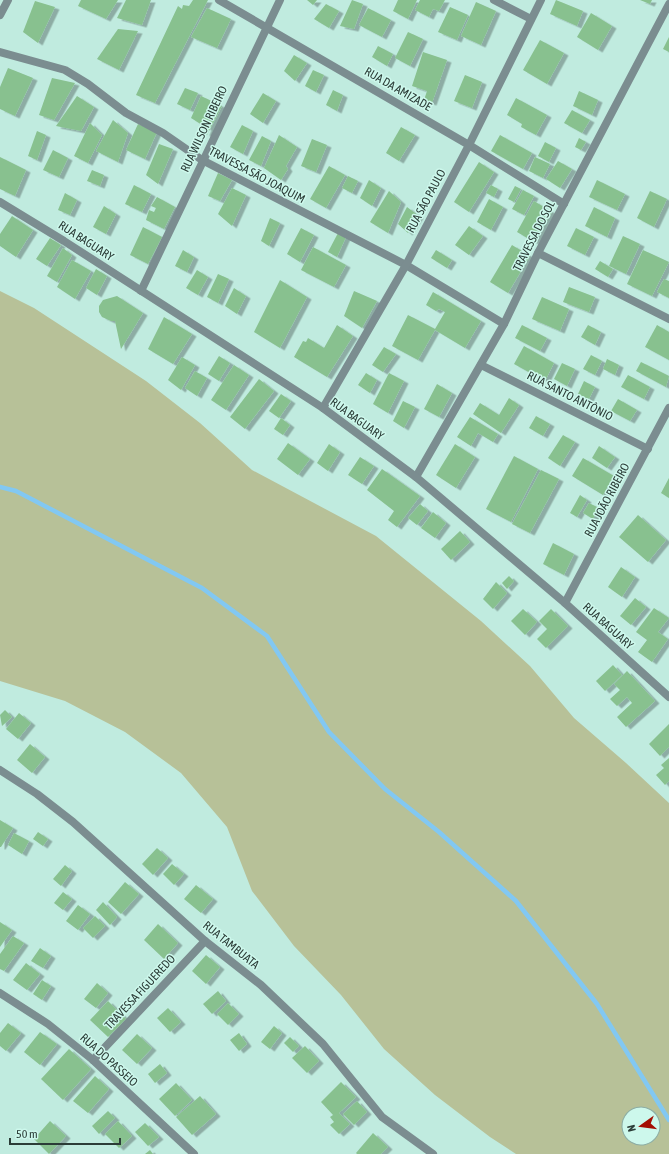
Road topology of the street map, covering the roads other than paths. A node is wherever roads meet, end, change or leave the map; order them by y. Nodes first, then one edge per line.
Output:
1 (8, 0) edge
2 (219, 0) edge
3 (280, 0) edge
4 (494, 0) edge
5 (541, 0) edge
6 (669, 4) edge
7 (0, 15) edge
8 (531, 19) junction
9 (266, 26) junction
10 (0, 52) edge
11 (469, 144) junction
12 (202, 160) junction
13 (0, 202) edge
14 (564, 204) junction
15 (538, 253) junction
16 (406, 265) junction
17 (141, 290) junction
18 (669, 319) edge
19 (504, 324) junction
20 (481, 365) junction
21 (323, 408) junction
22 (669, 408) edge
23 (648, 449) junction
24 (416, 477) junction
25 (565, 603) junction
26 (669, 697) edge
27 (0, 770) edge
28 (205, 941) junction
29 (0, 993) edge
30 (93, 1060) junction
31 (194, 1154) edge
32 (433, 1154) edge

1 - 7 street
2 - 9 street, RUA DA AMIZADE
3 - 9 street, RUA WILSON RIBEIRO
4 - 8 street
5 - 8 street, RUA SÃO PAULO
6 - 14 street, TRAVESSA DO SOL
8 - 11 street, RUA SÃO PAULO
9 - 11 street, RUA DA AMIZADE
9 - 12 street, RUA WILSON RIBEIRO
10 - 12 street, TRAVESSA SÃO JOAQUIM
11 - 14 street, RUA DA AMIZADE
11 - 16 street, RUA SÃO PAULO
12 - 16 street, TRAVESSA SÃO JOAQUIM
12 - 17 street, RUA WILSON RIBEIRO
13 - 17 street, RUA BAGUARY
14 - 15 street, TRAVESSA DO SOL
15 - 18 street
15 - 19 street, TRAVESSA DO SOL
16 - 19 street, TRAVESSA SÃO JOAQUIM
16 - 21 street, RUA SÃO PAULO
17 - 21 street, RUA BAGUARY
19 - 20 street, TRAVESSA DO SOL
20 - 23 street, RUA SANTO ANTÔNIO
20 - 24 street, TRAVESSA DO SOL
21 - 24 street, RUA BAGUARY
22 - 23 street, RUA JOÃO RIBEIRO
23 - 25 street, RUA JOÃO RIBEIRO
24 - 25 street, RUA BAGUARY
25 - 26 street, RUA BAGUARY
27 - 28 street, RUA TAMBUATA
28 - 30 street, TRAVESSA FIGUEREDO
28 - 32 street, RUA TAMBUATA
29 - 30 street, RUA DO PASSEIO
30 - 31 street, RUA DO PASSEIO

